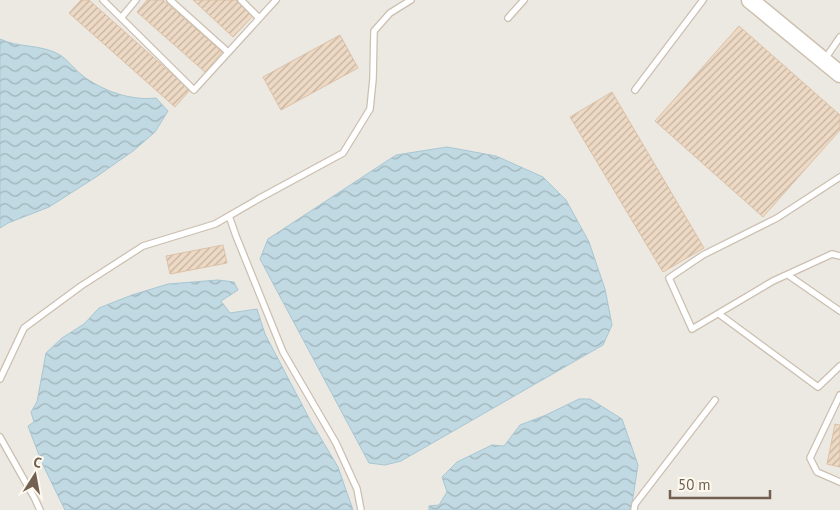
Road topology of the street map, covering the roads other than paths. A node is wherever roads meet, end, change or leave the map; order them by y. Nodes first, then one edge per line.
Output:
1 (103, 0) edge
2 (136, 0) edge
3 (170, 0) edge
4 (241, 0) edge
5 (276, 0) edge
6 (411, 0) edge
7 (524, 0) edge
8 (703, 0) edge
9 (750, 0) edge
10 (121, 18) junction
11 (259, 18) junction
12 (508, 18) dead end
13 (840, 37) edge
14 (228, 52) junction
15 (824, 60) junction
16 (840, 74) edge
17 (635, 90) dead end
18 (840, 177) edge
19 (230, 216) junction
20 (840, 256) edge
21 (788, 275) junction
22 (840, 311) edge
23 (719, 314) junction
24 (840, 366) edge
25 (0, 378) edge
26 (840, 395) edge
27 (715, 400) dead end
28 (0, 437) edge
29 (840, 482) edge
30 (40, 510) edge
31 (361, 510) edge
32 (634, 510) edge

1 - 10 lane
2 - 10 lane
3 - 14 lane
4 - 11 lane
5 - 11 lane
6 - 19 lane
7 - 12 lane
8 - 17 lane
9 - 15 street
10 - 14 lane
11 - 14 lane
13 - 15 lane
15 - 16 street
18 - 23 lane
19 - 25 lane
19 - 31 lane
20 - 21 lane
21 - 22 lane
21 - 23 lane
23 - 24 lane
26 - 29 lane
27 - 32 lane
28 - 30 lane

